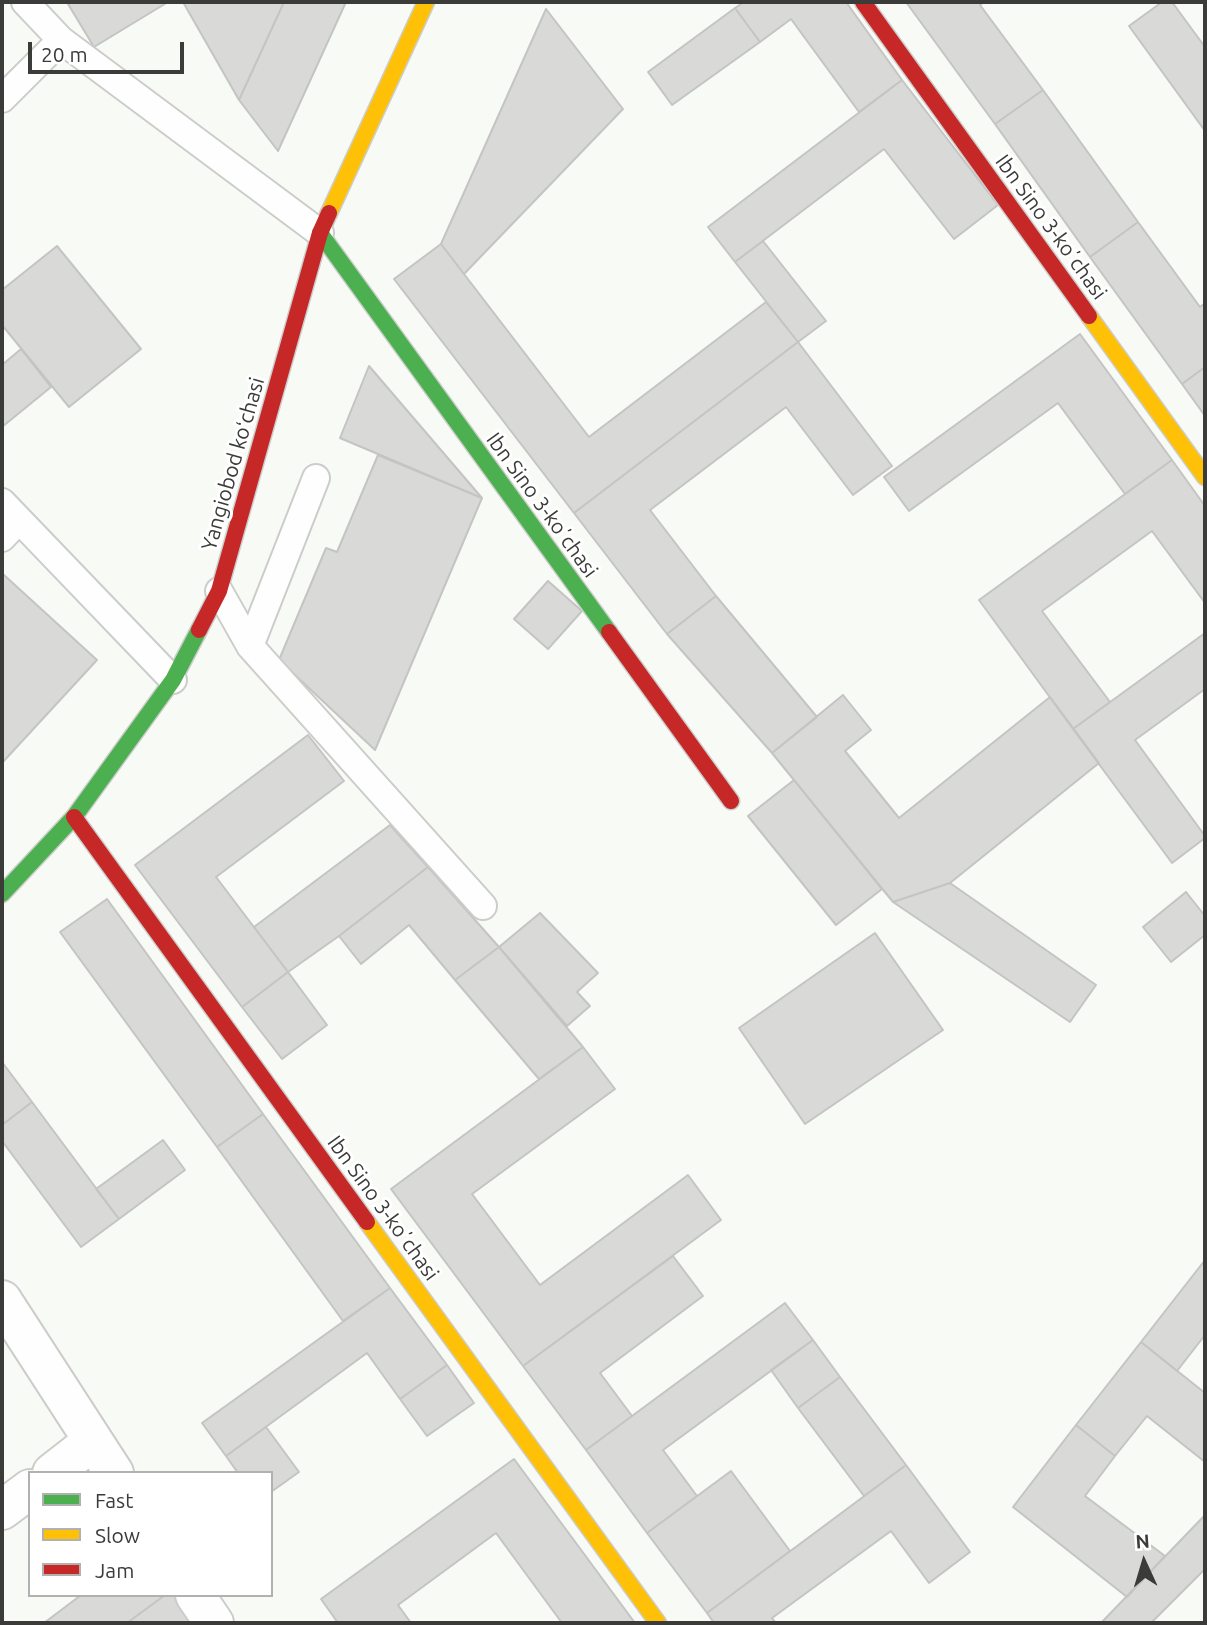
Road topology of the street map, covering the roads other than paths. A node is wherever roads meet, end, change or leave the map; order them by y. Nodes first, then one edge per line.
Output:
1 (25, 2) edge
2 (426, 2) edge
3 (863, 2) edge
4 (61, 40) junction
5 (2, 99) edge
6 (320, 233) junction
7 (1205, 477) edge
8 (316, 478) dead end
9 (8, 520) edge
10 (219, 591) junction
11 (250, 646) junction
12 (173, 680) junction
13 (731, 801) dead end
14 (74, 817) junction
15 (2, 894) edge
16 (483, 906) dead end
17 (2, 1300) edge
18 (93, 1441) junction
19 (55, 1471) edge
20 (113, 1471) edge
21 (28, 1490) edge
22 (2, 1510) edge
23 (196, 1597) edge
24 (214, 1623) edge
25 (658, 1623) edge

1 - 4 lane
2 - 6 street, Yangiobod koʻchasi
3 - 7 street, Ibn Sino 3-koʼchasi
4 - 5 lane
4 - 6 lane
6 - 10 street, Yangiobod koʻchasi
6 - 13 street, Ibn Sino 3-koʼchasi
8 - 11 lane
9 - 12 lane
10 - 11 lane
10 - 12 street, Yangiobod koʻchasi
11 - 16 lane
12 - 14 street, Yangiobod koʻchasi
14 - 15 street, Yangiobod koʻchasi
14 - 25 street, Ibn Sino 3-koʼchasi
17 - 18 street
18 - 19 street
18 - 20 street
21 - 22 street
23 - 24 street

